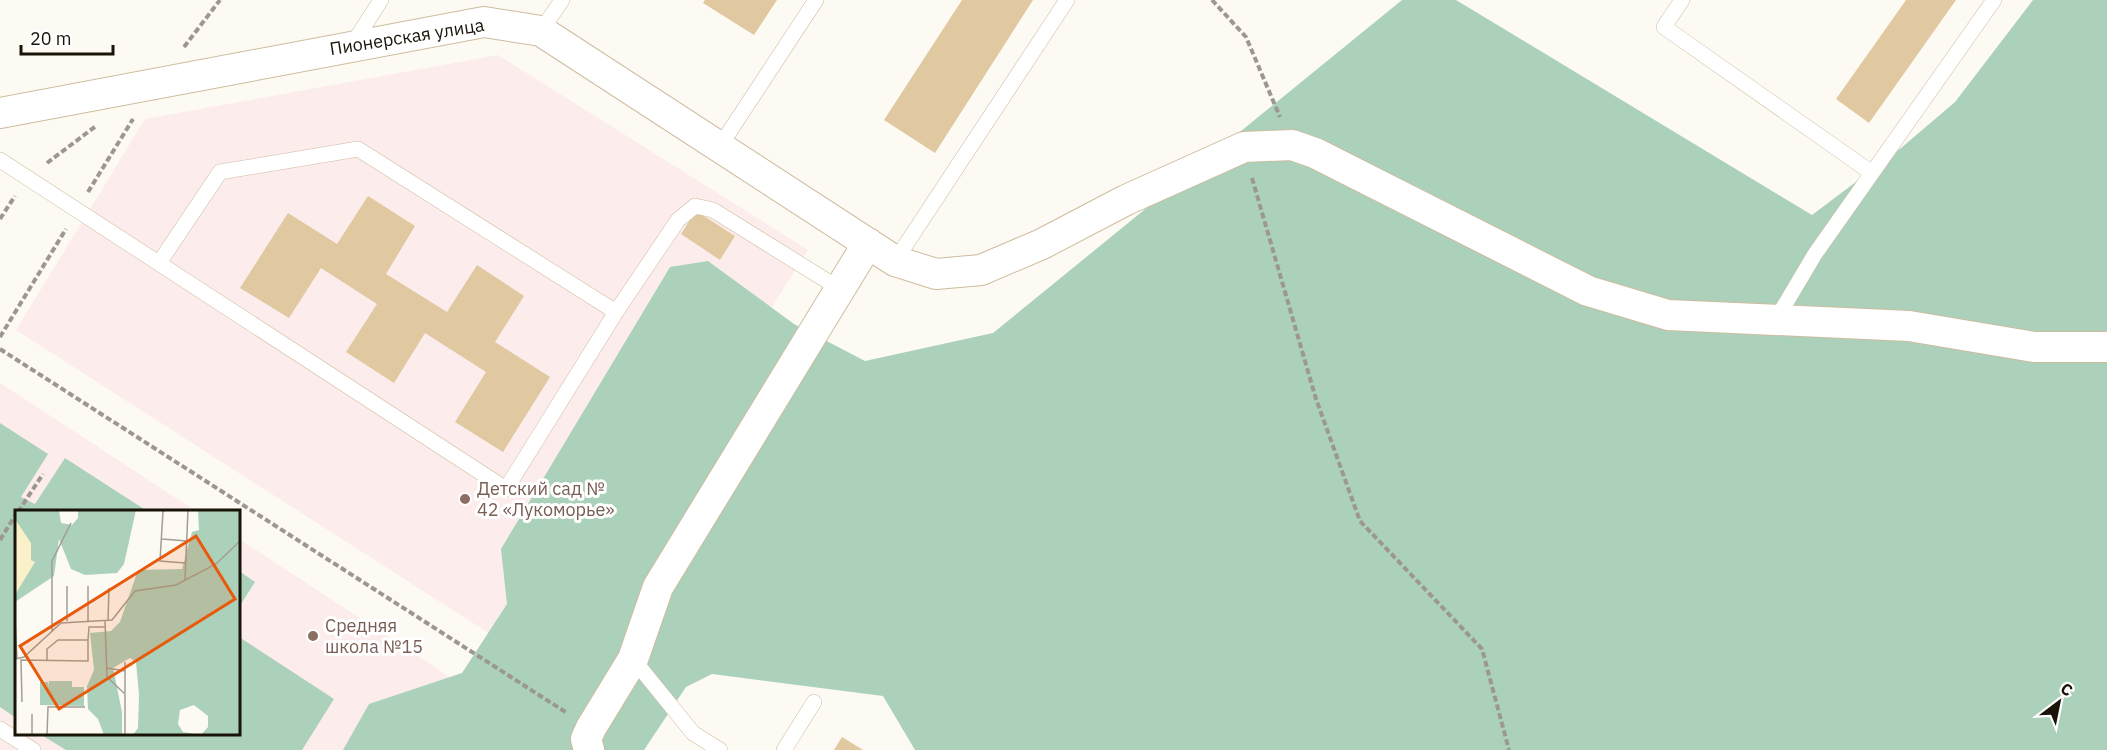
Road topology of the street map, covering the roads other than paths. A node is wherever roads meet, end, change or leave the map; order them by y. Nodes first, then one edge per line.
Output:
1 (381, 0) edge
2 (562, 0) edge
3 (816, 0) edge
4 (1067, 0) edge
5 (1683, 0) edge
6 (1994, 0) edge
7 (541, 31) junction
8 (352, 45) junction
9 (0, 113) edge
10 (720, 146) junction
11 (0, 160) edge
12 (1872, 173) junction
13 (868, 243) junction
14 (895, 261) junction
15 (159, 263) junction
16 (840, 290) junction
17 (616, 312) junction
18 (1777, 318) junction
19 (2107, 347) edge
20 (633, 659) junction
21 (814, 702) dead end
22 (0, 729) edge
23 (589, 739) edge
24 (33, 750) edge
25 (720, 750) edge
26 (784, 750) edge

1 - 8 lane
2 - 7 lane
3 - 10 lane
4 - 14 lane
5 - 12 lane
6 - 12 lane
7 - 8 street, Пионерская улица
7 - 10 street, Пионерская улица
8 - 9 street, Пионерская улица
10 - 13 street, Пионерская улица
11 - 15 lane
12 - 18 lane
13 - 14 street, Пионерская улица
13 - 16 street
14 - 18 street, Пионерская улица
15 - 17 lane
15 - 17 lane
16 - 17 lane
16 - 20 street
18 - 19 street
20 - 23 street
20 - 25 lane
21 - 26 lane
22 - 24 lane

